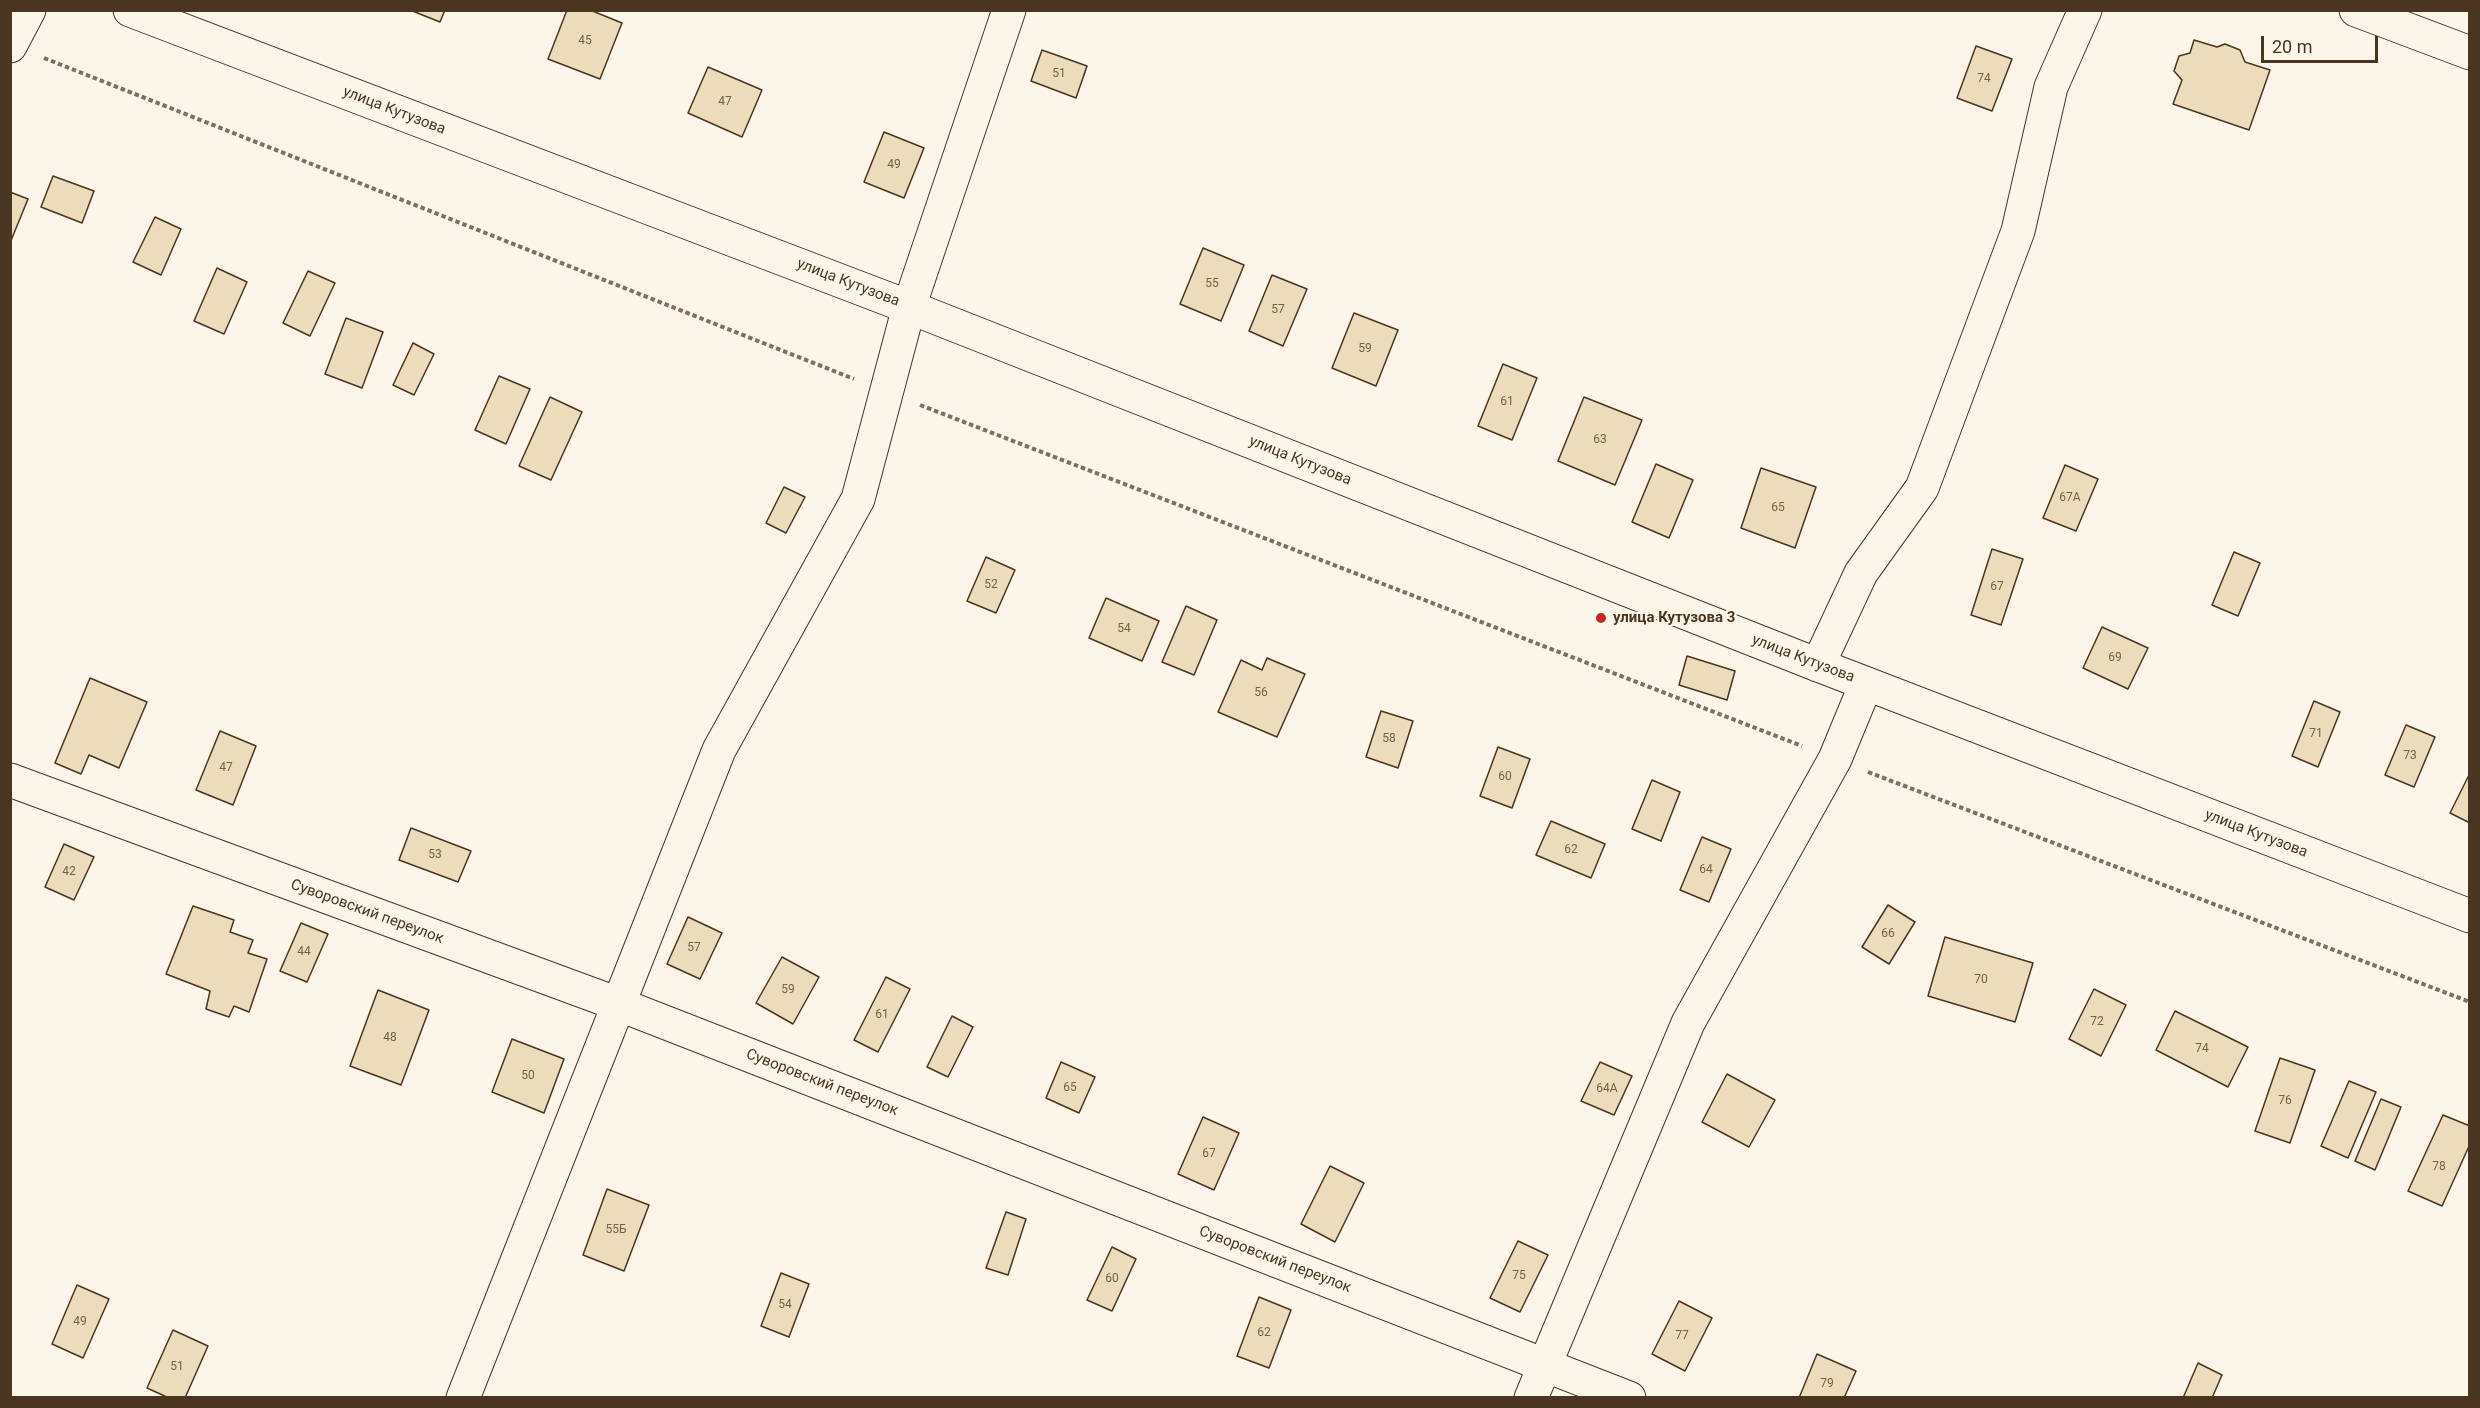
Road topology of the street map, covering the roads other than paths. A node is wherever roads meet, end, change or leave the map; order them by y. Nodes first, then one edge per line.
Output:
1 (29, 10) edge
2 (130, 10) edge
3 (1009, 10) edge
4 (2085, 10) edge
5 (2356, 10) edge
6 (11, 45) edge
7 (2469, 53) edge
8 (909, 307) junction
9 (1818, 666) junction
10 (1866, 684) junction
11 (10, 780) edge
12 (2469, 916) edge
13 (618, 1004) junction
14 (1545, 1365) junction
15 (462, 1398) edge
16 (1532, 1398) edge
17 (1629, 1398) edge

1 - 6 street
2 - 8 street, улица Кутузова
3 - 8 street
4 - 9 street
5 - 7 street
8 - 9 street, улица Кутузова
8 - 13 street
9 - 10 street, улица Кутузова
10 - 12 street, улица Кутузова
10 - 14 street
11 - 13 street, Суворовский переулок
13 - 14 street, Суворовский переулок
13 - 15 street
14 - 16 street
14 - 17 street, Суворовский переулок

